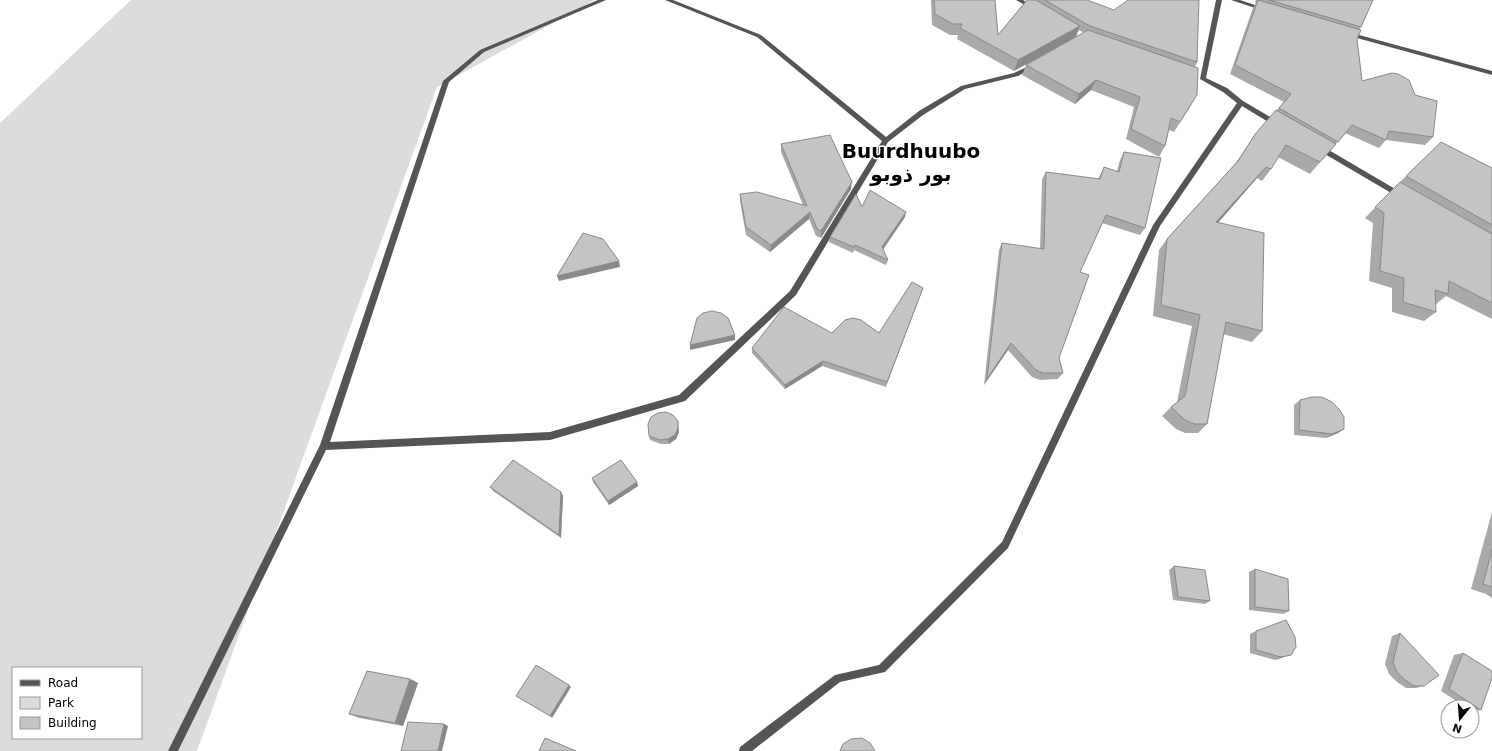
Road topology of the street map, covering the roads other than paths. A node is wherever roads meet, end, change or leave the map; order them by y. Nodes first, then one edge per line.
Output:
1 (603, 0) edge
2 (668, 0) edge
3 (1019, 0) edge
4 (1219, 0) edge
5 (1234, 0) edge
6 (1038, 11) edge
7 (1273, 12) edge
8 (1341, 32) edge
9 (1036, 64) edge
10 (1492, 73) edge
11 (1241, 103) junction
12 (1282, 126) edge
13 (886, 140) junction
14 (1316, 146) edge
15 (1404, 196) edge
16 (324, 446) junction
17 (173, 751) edge
18 (744, 751) edge

1 - 16 street
2 - 13 street
3 - 6 street
4 - 11 street
5 - 7 street
8 - 10 street
9 - 13 street
11 - 12 street
11 - 18 street
13 - 16 street
14 - 15 street
16 - 17 street

